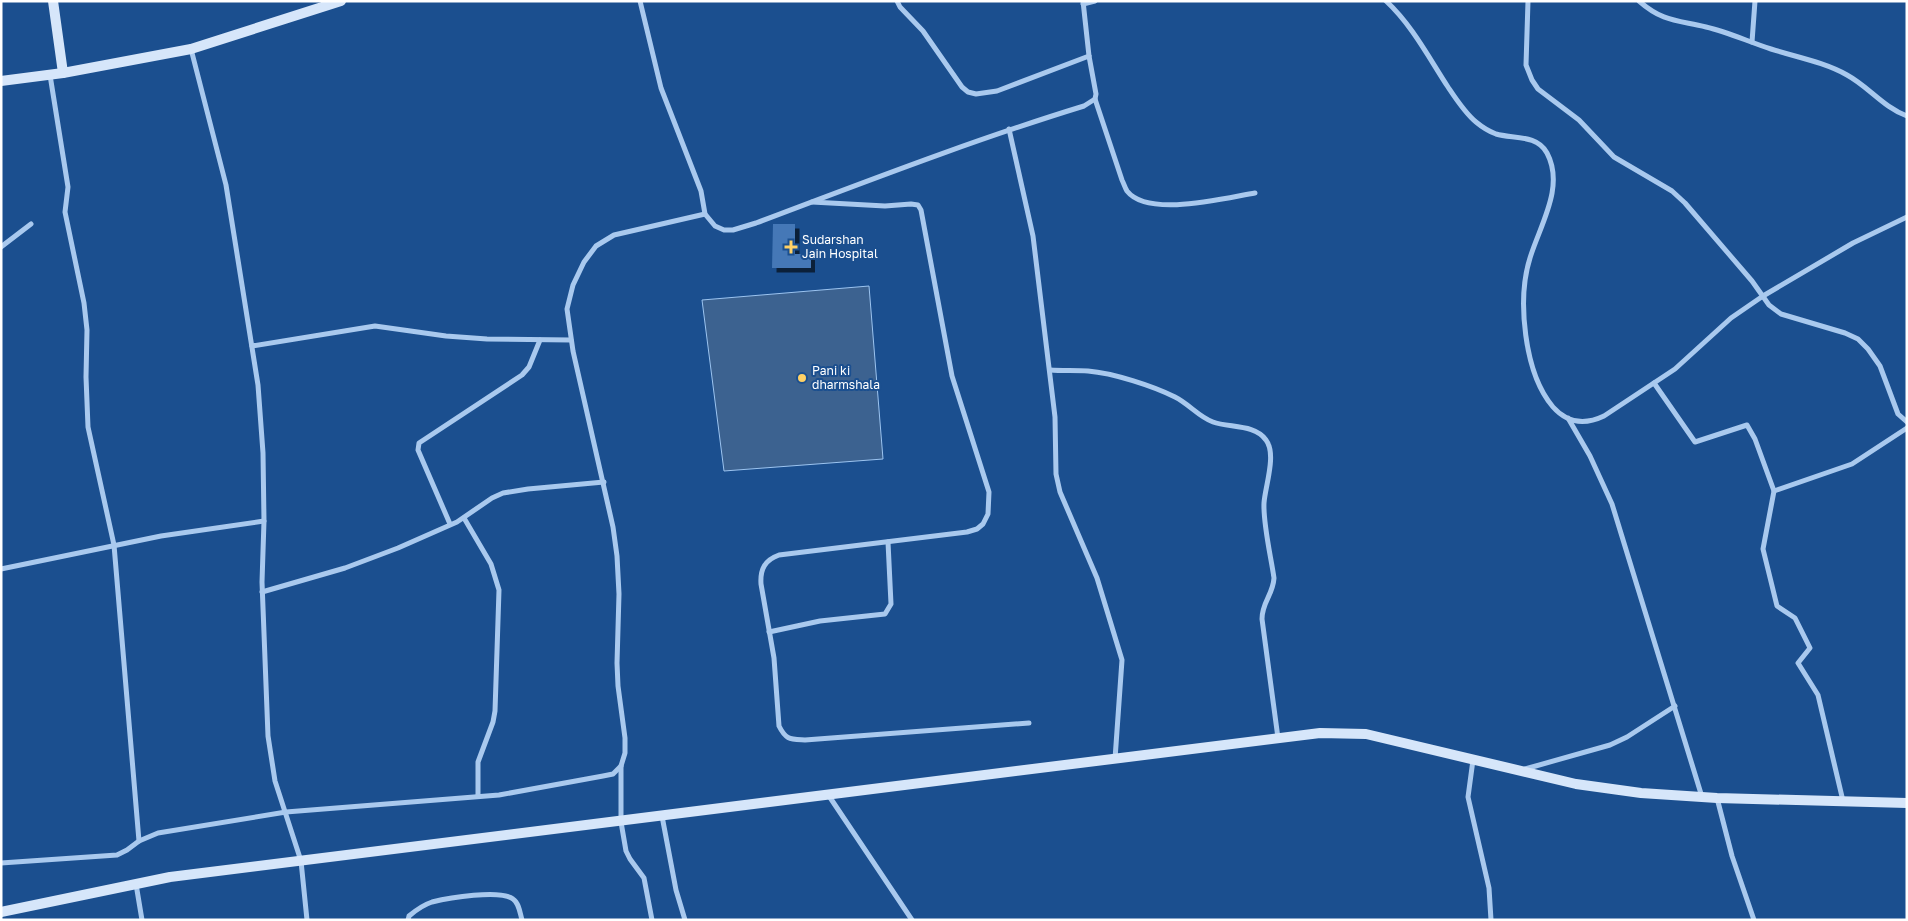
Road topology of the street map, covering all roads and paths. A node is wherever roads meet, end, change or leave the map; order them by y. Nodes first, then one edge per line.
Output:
1 (52, 1) edge
2 (341, 1) edge
3 (640, 1) edge
4 (897, 1) edge
5 (1095, 1) edge
6 (1386, 1) edge
7 (1528, 1) edge
8 (1639, 1) edge
9 (1755, 1) edge
10 (1083, 3) edge
11 (1752, 42) junction
12 (191, 49) junction
13 (1089, 56) junction
14 (63, 73) junction
15 (50, 74) junction
16 (1, 81) edge
17 (1095, 100) junction
18 (1907, 116) edge
19 (1009, 129) junction
20 (1255, 193) dead end
21 (812, 202) junction
22 (705, 214) junction
23 (1907, 217) edge
24 (31, 224) dead end
25 (1, 247) edge
26 (1763, 296) junction
27 (540, 340) junction
28 (571, 340) junction
29 (252, 346) junction
30 (1050, 370) junction
31 (1654, 383) junction
32 (1568, 418) junction
33 (1907, 422) edge
34 (1907, 428) edge
35 (604, 482) junction
36 (1774, 491) junction
37 (464, 518) junction
38 (264, 521) junction
39 (450, 524) junction
40 (888, 542) junction
41 (114, 545) junction
42 (1, 569) edge
43 (262, 592) junction
44 (769, 632) junction
45 (1675, 706) junction
46 (1029, 723) dead end
47 (1278, 739) junction
48 (1115, 760) junction
49 (1473, 760) junction
50 (621, 766) junction
51 (1519, 771) junction
52 (478, 796) junction
53 (829, 796) junction
54 (1702, 797) junction
55 (1717, 798) junction
56 (1843, 801) junction
57 (1907, 802) edge
58 (286, 812) junction
59 (662, 816) junction
60 (621, 822) junction
61 (139, 841) junction
62 (301, 862) junction
63 (1, 863) edge
64 (136, 884) junction
65 (1, 912) edge
66 (142, 920) edge
67 (307, 920) edge
68 (408, 920) edge
69 (522, 920) edge
70 (652, 920) edge
71 (685, 920) edge
72 (912, 920) edge
73 (1491, 920) edge
74 (1754, 920) edge

1 - 14 main road
2 - 12 main road
3 - 22 street
4 - 13 street
5 - 10 street
6 - 32 street
7 - 26 street
8 - 11 street
9 - 11 street
10 - 13 street
11 - 18 street
12 - 14 main road
12 - 29 street
13 - 17 street
14 - 15 main road
15 - 16 main road
15 - 41 street
17 - 19 street
17 - 20 street
19 - 21 street
19 - 30 street
21 - 22 street
21 - 40 street
22 - 28 street
23 - 26 street
24 - 25 street
26 - 31 street
26 - 33 street
27 - 28 street
27 - 29 street
27 - 39 street
28 - 35 street
29 - 38 street
30 - 47 street
30 - 48 street
31 - 32 street
31 - 36 street
32 - 45 street
34 - 36 street
35 - 37 street
35 - 50 street
36 - 56 street
37 - 39 street
37 - 52 street
38 - 41 street
38 - 43 street
39 - 43 street
40 - 44 street
40 - 44 street
41 - 42 street
41 - 61 street
43 - 58 street
44 - 46 street
45 - 51 street
45 - 54 street
47 - 48 main road
47 - 49 main road
48 - 53 main road
49 - 51 main road
49 - 73 street
50 - 52 street
50 - 60 street
51 - 54 main road
52 - 58 street
53 - 59 main road
53 - 72 street
54 - 55 main road
55 - 56 main road
55 - 74 street
56 - 57 main road
58 - 61 street
58 - 62 street
59 - 60 main road
59 - 71 street
60 - 62 main road
60 - 70 street
61 - 63 street
62 - 64 main road
62 - 67 street
64 - 65 main road
64 - 66 street
68 - 69 street

